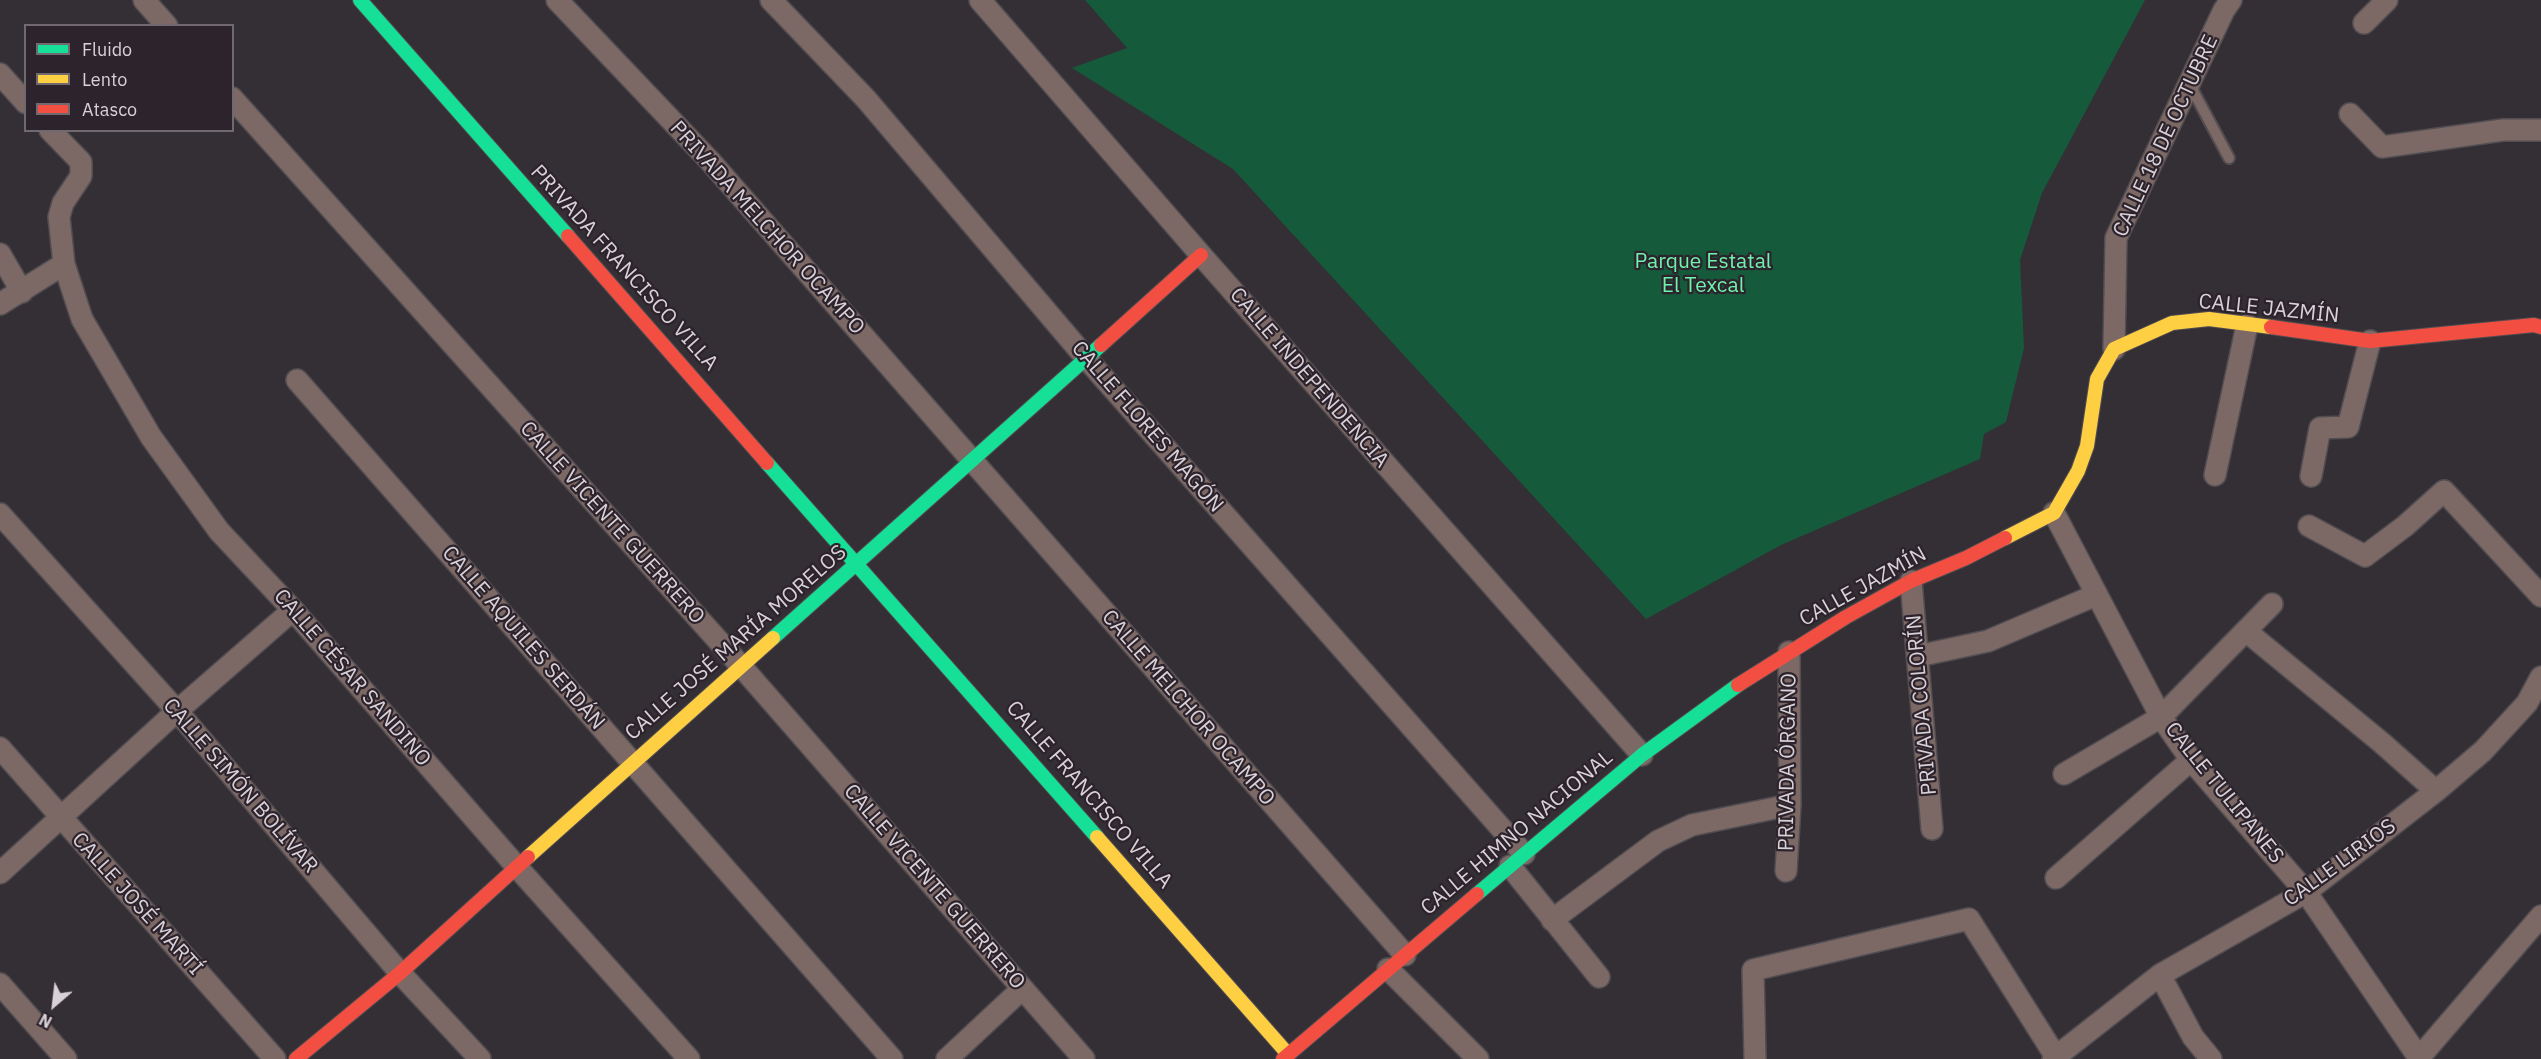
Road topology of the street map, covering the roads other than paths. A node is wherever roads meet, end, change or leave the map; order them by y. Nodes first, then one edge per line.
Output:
1 (144, 0) edge
2 (360, 0) edge
3 (557, 0) edge
4 (771, 0) edge
5 (980, 0) edge
6 (2231, 0) edge
7 (2387, 0) edge
8 (2364, 23) dead end
9 (165, 24) edge
10 (0, 74) edge
11 (2189, 83) junction
12 (234, 100) edge
13 (24, 101) edge
14 (2350, 114) dead end
15 (2541, 130) edge
16 (52, 132) edge
17 (2229, 158) dead end
18 (0, 254) edge
19 (1201, 255) junction
20 (64, 264) junction
21 (22, 292) junction
22 (0, 304) edge
23 (2247, 325) junction
24 (2541, 327) edge
25 (2370, 341) junction
26 (2114, 349) junction
27 (1086, 358) junction
28 (297, 380) dead end
29 (972, 460) junction
30 (2216, 475) dead end
31 (2311, 476) dead end
32 (2054, 513) junction
33 (0, 514) edge
34 (2309, 526) dead end
35 (859, 564) junction
36 (1911, 581) junction
37 (2096, 595) junction
38 (2541, 596) edge
39 (2272, 604) dead end
40 (293, 610) junction
41 (2246, 631) junction
42 (1790, 652) junction
43 (1918, 656) junction
44 (741, 666) junction
45 (2541, 677) edge
46 (2534, 709) edge
47 (177, 711) junction
48 (2161, 717) junction
49 (0, 748) edge
50 (1642, 755) junction
51 (2191, 760) junction
52 (632, 762) junction
53 (2064, 774) dead end
54 (2436, 791) junction
55 (1790, 806) junction
56 (61, 817) junction
57 (1932, 829) dead end
58 (1517, 860) junction
59 (517, 867) junction
60 (1786, 871) dead end
61 (0, 873) edge
62 (2056, 878) dead end
63 (2306, 892) junction
64 (2541, 916) edge
65 (1552, 920) junction
66 (1405, 956) junction
67 (1388, 969) junction
68 (400, 973) junction
69 (2160, 975) junction
70 (1599, 977) dead end
71 (0, 984) edge
72 (1022, 989) junction
73 (1286, 1057) edge
74 (2054, 1058) edge
75 (2418, 1058) edge
76 (66, 1059) edge
77 (275, 1059) edge
78 (296, 1059) edge
79 (480, 1059) edge
80 (689, 1059) edge
81 (892, 1059) edge
82 (947, 1059) edge
83 (1084, 1059) edge
84 (1478, 1059) edge
85 (1755, 1059) edge
86 (2211, 1059) edge

1 - 9 street
2 - 35 street, PRIVADA FRANCISCO VILLA
3 - 29 street, PRIVADA MELCHOR OCAMPO
4 - 27 street, CALLE FLORES MAGÓN
5 - 19 street, CALLE INDEPENDENCIA
6 - 11 street, CALLE 18 DE OCTUBRE
7 - 8 street
10 - 13 street
11 - 17 lane
11 - 26 street, CALLE 18 DE OCTUBRE
12 - 44 street, CALLE VICENTE GUERRERO
14 - 15 street
16 - 20 street, CALLE CÉSAR SANDINO
18 - 21 street
19 - 27 street, CALLE JOSÉ MARÍA MORELOS
19 - 50 street, CALLE INDEPENDENCIA
20 - 21 street
20 - 40 street, CALLE CÉSAR SANDINO
21 - 22 street
23 - 25 street, CALLE JAZMÍN
23 - 26 street, CALLE JAZMÍN
23 - 30 street
24 - 25 street, CALLE JAZMÍN
25 - 31 street
26 - 32 street
27 - 29 street, CALLE JOSÉ MARÍA MORELOS
27 - 58 street, CALLE FLORES MAGÓN
28 - 52 street, CALLE AQUILES SERDÁN
29 - 35 street, CALLE JOSÉ MARÍA MORELOS
29 - 66 street, CALLE MELCHOR OCAMPO
32 - 36 street, CALLE JAZMÍN
32 - 37 street, CALLE TULIPANES
33 - 47 street, CALLE SIMÓN BOLÍVAR
34 - 38 street
35 - 44 street, CALLE JOSÉ MARÍA MORELOS
35 - 73 street, CALLE FRANCISCO VILLA
36 - 42 street, CALLE JAZMÍN
36 - 43 street, PRIVADA COLORÍN
37 - 43 street
37 - 48 street, CALLE TULIPANES
39 - 41 street
40 - 47 street
40 - 59 street, CALLE CÉSAR SANDINO
41 - 48 street
41 - 54 street
42 - 50 street, CALLE HIMNO NACIONAL
42 - 55 street, PRIVADA ÓRGANO
43 - 57 street, PRIVADA COLORÍN
44 - 52 street, CALLE JOSÉ MARÍA MORELOS
44 - 72 street, CALLE VICENTE GUERRERO
45 - 46 street, CALLE LIRIOS
46 - 54 street, CALLE LIRIOS
47 - 56 street
47 - 68 street, CALLE SIMÓN BOLÍVAR
48 - 51 street, CALLE TULIPANES
48 - 53 street
49 - 56 street, CALLE JOSÉ MARTÍ
50 - 58 street, CALLE HIMNO NACIONAL
51 - 62 street
51 - 63 street, CALLE TULIPANES
52 - 59 street, CALLE JOSÉ MARÍA MORELOS
52 - 81 street, CALLE AQUILES SERDÁN
54 - 63 street, CALLE LIRIOS
55 - 60 street, PRIVADA ÓRGANO
55 - 65 street
56 - 61 street
56 - 77 street, CALLE JOSÉ MARTÍ
58 - 65 street, CALLE FLORES MAGÓN
58 - 66 street, CALLE HIMNO NACIONAL
59 - 68 street, CALLE JOSÉ MARÍA MORELOS
59 - 80 street, CALLE CÉSAR SANDINO
63 - 69 street, CALLE LIRIOS
63 - 75 street, CALLE TULIPANES
64 - 75 street
65 - 70 street, CALLE FLORES MAGÓN
66 - 67 street, CALLE HIMNO NACIONAL
67 - 73 street, CALLE HIMNO NACIONAL
67 - 84 street
68 - 78 street, CALLE JOSÉ MARÍA MORELOS
68 - 79 street, CALLE SIMÓN BOLÍVAR
69 - 74 street, CALLE LIRIOS
69 - 86 street
71 - 76 street
72 - 82 street
72 - 83 street, CALLE VICENTE GUERRERO
74 - 85 street

